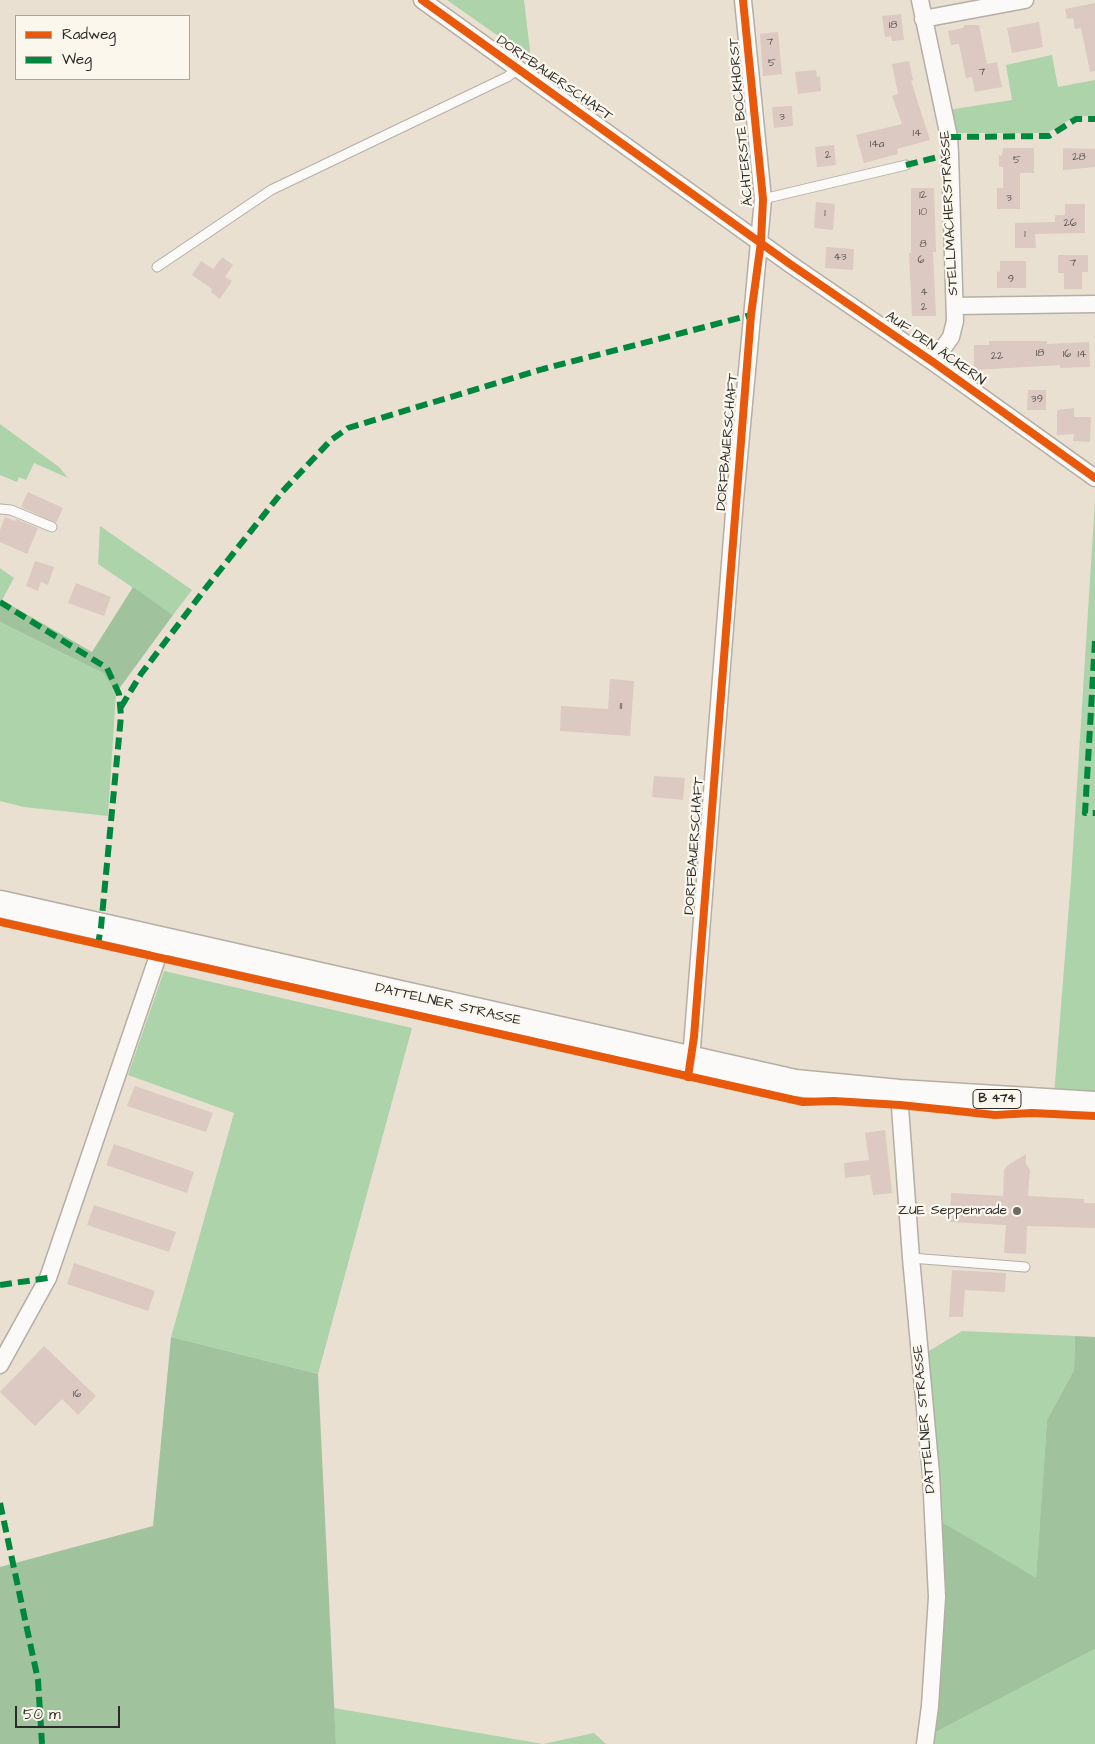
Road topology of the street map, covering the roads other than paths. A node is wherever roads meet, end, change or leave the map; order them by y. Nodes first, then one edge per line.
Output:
1 (422, 0) edge
2 (743, 0) edge
3 (920, 0) edge
4 (1025, 0) edge
5 (923, 19) junction
6 (518, 69) junction
7 (906, 165) dead end
8 (763, 199) junction
9 (761, 242) junction
10 (156, 268) dead end
11 (1095, 304) edge
12 (955, 306) junction
13 (933, 362) junction
14 (1095, 478) edge
15 (0, 509) edge
16 (52, 527) dead end
17 (0, 904) edge
18 (163, 941) junction
19 (692, 1060) junction
20 (899, 1094) junction
21 (1095, 1105) edge
22 (910, 1258) junction
23 (1025, 1267) dead end
24 (0, 1365) edge
25 (925, 1744) edge

1 - 6 street, DORFBAUERSCHAFT
2 - 8 street, ÄCHTERSTE BOCKHORST
3 - 5 street, STELLMACHERSTRASSE
4 - 5 street
5 - 12 street, STELLMACHERSTRASSE
6 - 9 street, DORFBAUERSCHAFT
6 - 10 lane, DORFBAUERSCHAFT
7 - 8 lane, ÄCHTERSTE BOCKHORST
8 - 9 street, ÄCHTERSTE BOCKHORST
9 - 13 street, AUF DEN ÄCKERN
9 - 19 street, DORFBAUERSCHAFT
11 - 12 street
12 - 13 street, STELLMACHERSTRASSE
13 - 14 street, AUF DEN ÄCKERN
15 - 16 lane
17 - 18 main road, DATTELNER STRASSE / B 474
18 - 19 main road, DATTELNER STRASSE / B 474
18 - 24 street
19 - 20 main road, DATTELNER STRASSE / B 474
20 - 21 main road, DATTELNER STRASSE / B 474
20 - 22 street, DATTELNER STRASSE
22 - 23 lane
22 - 25 street, DATTELNER STRASSE

